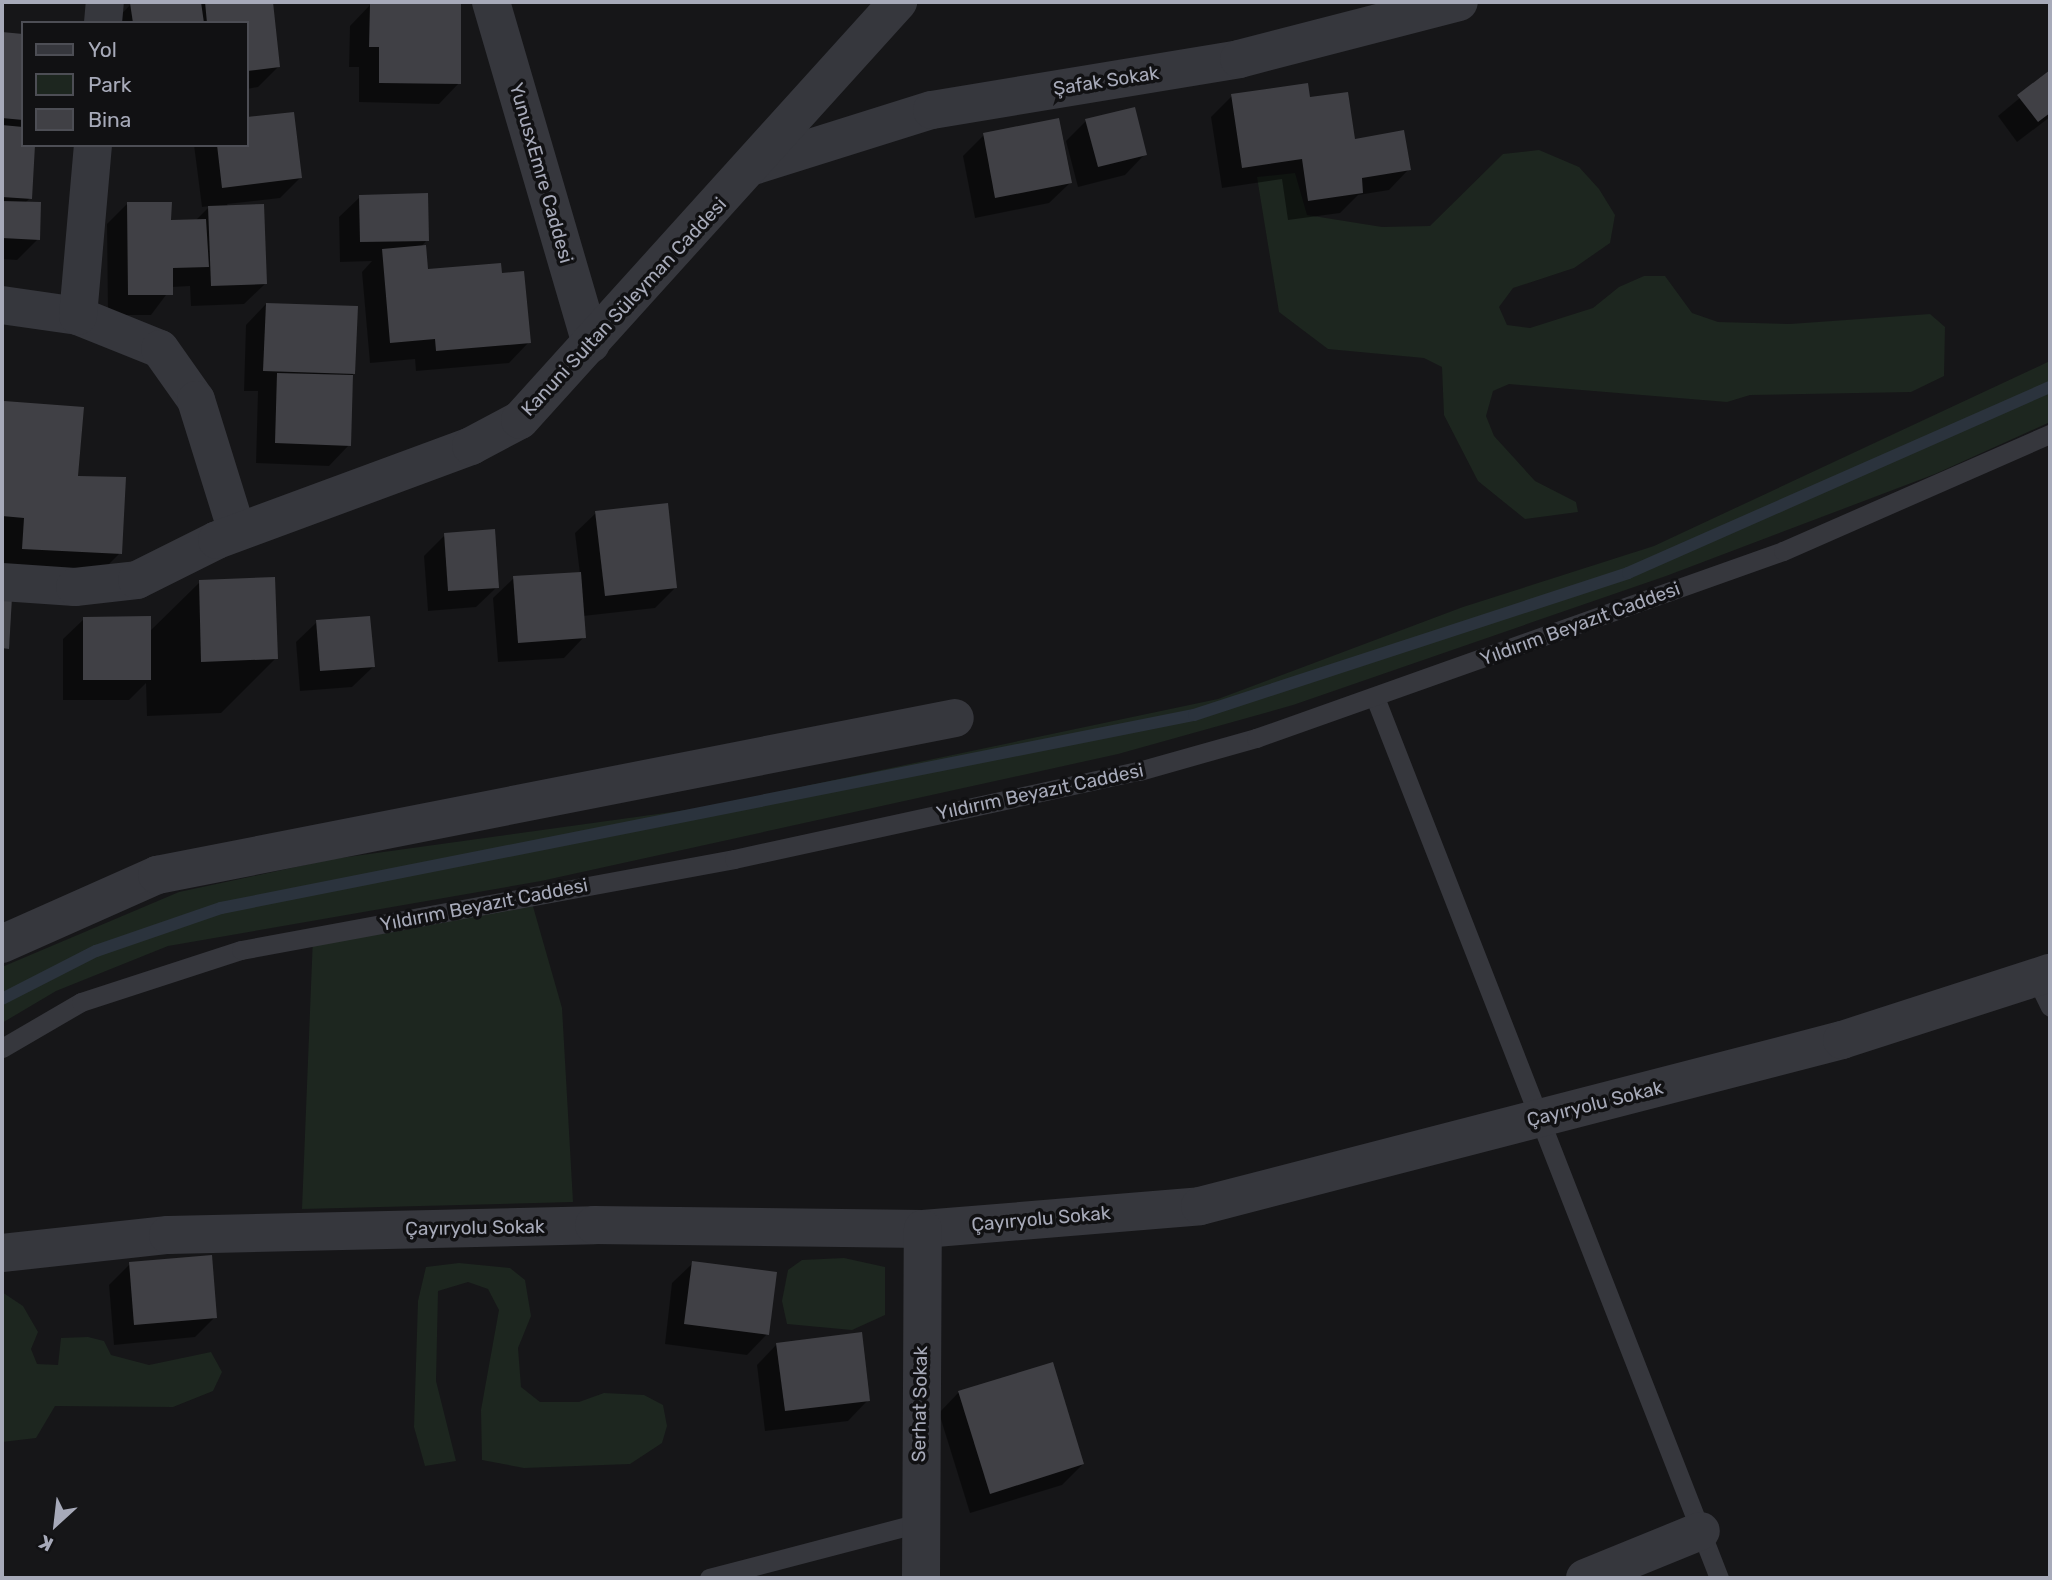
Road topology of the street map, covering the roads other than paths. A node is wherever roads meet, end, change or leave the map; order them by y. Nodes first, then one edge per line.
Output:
1 (105, 2) edge
2 (491, 2) edge
3 (898, 2) edge
4 (1459, 2) edge
5 (103, 21) edge
6 (93, 147) edge
7 (756, 165) junction
8 (2, 305) edge
9 (78, 316) junction
10 (591, 344) junction
11 (2050, 434) edge
12 (237, 533) junction
13 (2, 582) edge
14 (1376, 700) junction
15 (955, 718) dead end
16 (2, 944) edge
17 (2045, 986) edge
18 (2, 1048) edge
19 (1542, 1117) junction
20 (923, 1229) junction
21 (2, 1253) edge
22 (918, 1523) junction
23 (1701, 1531) junction
24 (709, 1578) edge
25 (921, 1578) edge
26 (1585, 1578) edge
27 (1719, 1578) edge

1 - 5 street
2 - 10 street, YunusxEmre Caddesi
3 - 7 street, Kanuni Sultan Süleyman Caddesi
4 - 7 street, Şafak Sokak
6 - 9 street
7 - 10 street, Kanuni Sultan Süleyman Caddesi
8 - 9 street
9 - 12 street
10 - 12 street, Kanuni Sultan Süleyman Caddesi
11 - 14 lane, Yıldırım Beyazıt Caddesi
12 - 13 street, Kanuni Sultan Süleyman Caddesi
14 - 18 lane, Yıldırım Beyazıt Caddesi
14 - 19 lane
15 - 16 street
17 - 19 street, Çayıryolu Sokak
19 - 20 street, Çayıryolu Sokak
19 - 23 lane
20 - 21 street, Çayıryolu Sokak
20 - 22 street, Serhat Sokak
22 - 24 lane
22 - 25 street, Serhat Sokak
23 - 26 street
23 - 27 lane

